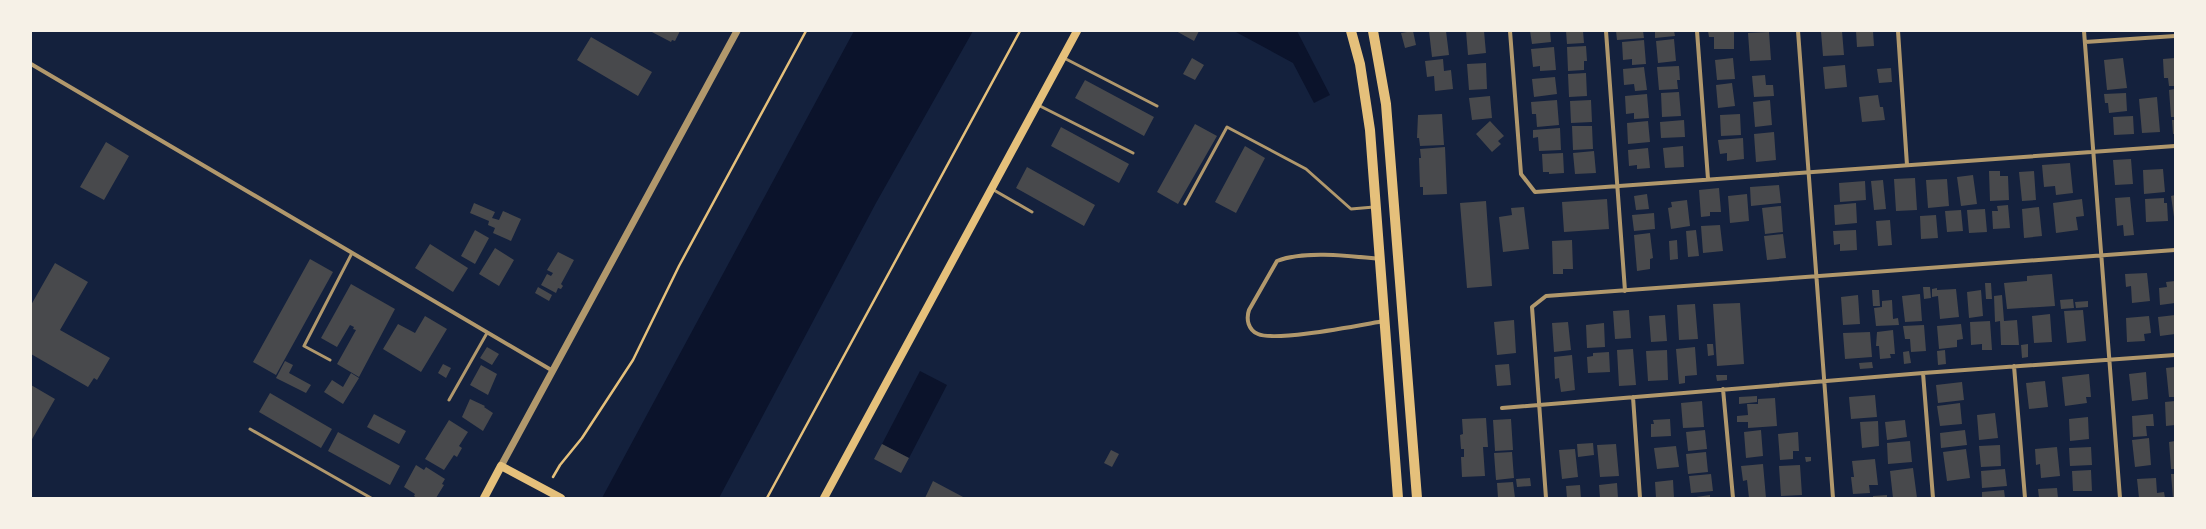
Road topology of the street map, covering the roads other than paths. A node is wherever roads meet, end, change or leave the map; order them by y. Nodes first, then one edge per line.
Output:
1 (737, 31) edge
2 (1076, 31) edge
3 (1351, 31) edge
4 (1373, 31) edge
5 (1510, 31) edge
6 (1606, 31) edge
7 (1697, 31) edge
8 (1798, 31) edge
9 (1898, 31) edge
10 (2084, 31) edge
11 (2175, 36) edge
12 (2085, 42) junction
13 (1062, 57) junction
14 (31, 64) edge
15 (1036, 104) junction
16 (1157, 106) dead end
17 (2175, 146) edge
18 (2093, 152) junction
19 (1133, 154) dead end
20 (1907, 165) junction
21 (1808, 172) junction
22 (1708, 179) junction
23 (1618, 186) junction
24 (990, 189) junction
25 (1185, 204) dead end
26 (1376, 207) junction
27 (1032, 212) dead end
28 (2175, 250) edge
29 (352, 254) junction
30 (2102, 255) junction
31 (1380, 259) junction
32 (1816, 277) junction
33 (1625, 291) junction
34 (1384, 321) junction
35 (487, 333) junction
36 (2175, 355) edge
37 (2109, 359) junction
38 (330, 360) dead end
39 (2014, 366) junction
40 (553, 372) junction
41 (1923, 373) junction
42 (1824, 381) junction
43 (1723, 389) junction
44 (1632, 397) junction
45 (449, 400) dead end
46 (1539, 405) junction
47 (1502, 408) dead end
48 (250, 429) dead end
49 (502, 466) junction
50 (371, 498) edge
51 (484, 498) edge
52 (561, 498) edge
53 (824, 498) edge
54 (1398, 498) edge
55 (1417, 498) edge
56 (1546, 498) edge
57 (1640, 498) edge
58 (1732, 498) edge
59 (1833, 498) edge
60 (1933, 498) edge
61 (2025, 498) edge
62 (2120, 498) edge

1 - 40 street
2 - 13 main road
3 - 26 main road
4 - 55 main road
5 - 23 street
6 - 23 street
7 - 22 street
8 - 21 street
9 - 20 street
10 - 12 street
11 - 12 street
12 - 18 street
13 - 15 main road
13 - 16 lane
14 - 29 street
15 - 19 lane
15 - 24 main road
17 - 18 street
18 - 20 street
18 - 30 street
20 - 21 street
21 - 22 street
21 - 32 street
22 - 23 street
23 - 33 street
24 - 27 lane
24 - 53 main road
25 - 26 lane
26 - 31 main road
28 - 30 street
29 - 35 street
29 - 38 lane
30 - 32 street
30 - 37 street
31 - 34 main road
31 - 34 street
32 - 33 street
32 - 42 street
33 - 46 street
34 - 54 main road
35 - 40 street
35 - 45 lane
36 - 37 street
37 - 39 street
37 - 62 street
39 - 41 street
39 - 61 street
40 - 49 street
41 - 42 street
41 - 60 street
42 - 43 street
42 - 59 street
43 - 44 street
43 - 58 street
44 - 46 street
44 - 57 street
46 - 47 street
46 - 56 street
48 - 50 lane
49 - 51 main road
49 - 52 main road

